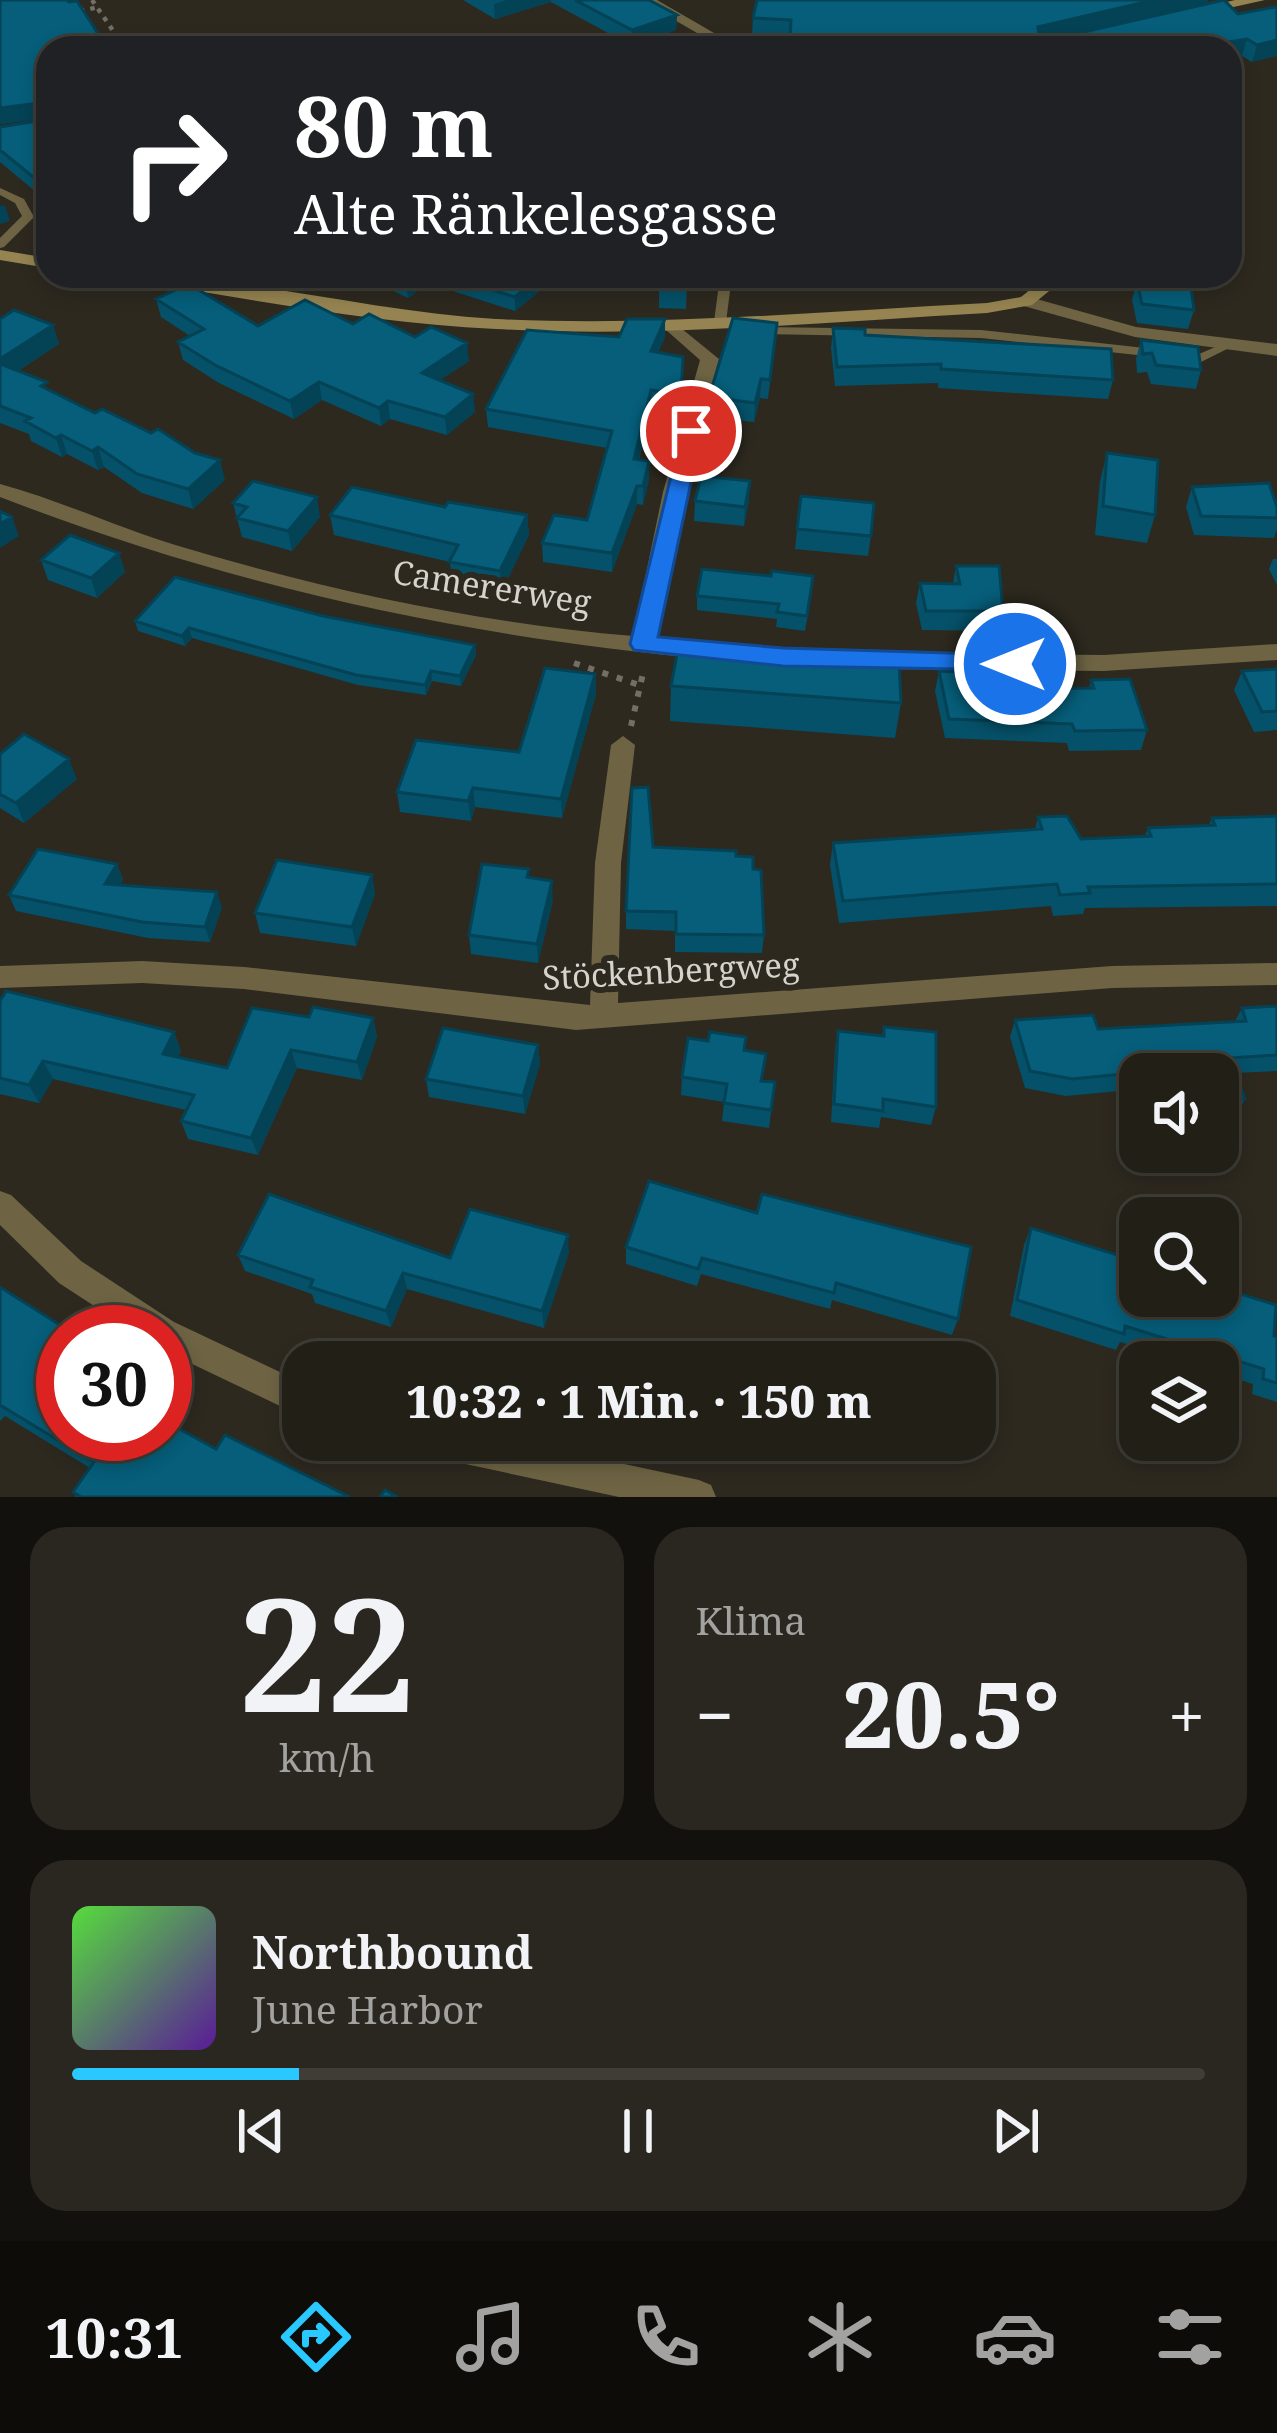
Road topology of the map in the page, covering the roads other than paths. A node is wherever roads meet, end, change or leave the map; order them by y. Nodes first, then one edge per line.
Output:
1 (646, 0) edge
2 (1258, 0) edge
3 (1182, 14) edge
4 (712, 36) edge
5 (0, 191) edge
6 (0, 245) edge
7 (0, 255) edge
8 (36, 260) edge
9 (217, 288) edge
10 (727, 288) edge
11 (1043, 288) edge
12 (1027, 302) junction
13 (730, 322) junction
14 (671, 325) junction
15 (1227, 346) junction
16 (1277, 350) edge
17 (0, 490) edge
18 (643, 644) junction
19 (1277, 652) edge
20 (743, 654) edge
21 (841, 660) edge
22 (623, 745) road end
23 (1277, 974) edge
24 (0, 977) edge
25 (604, 1016) junction
26 (0, 1205) edge
27 (120, 1305) edge
28 (192, 1347) edge
29 (282, 1390) edge
30 (531, 1461) edge
31 (699, 1497) edge

1 - 4 street
2 - 3 street
5 - 6 lane
7 - 8 street
9 - 14 street
10 - 13 lane
11 - 12 street
12 - 13 street
12 - 15 street
13 - 14 street
13 - 15 lane
14 - 18 street
15 - 16 street
17 - 18 street, Camererweg
18 - 20 street, Camererweg
19 - 21 street
22 - 25 street
23 - 25 street, Stöckenbergweg
24 - 25 street, Stöckenbergweg
26 - 27 street
28 - 29 street
30 - 31 street

